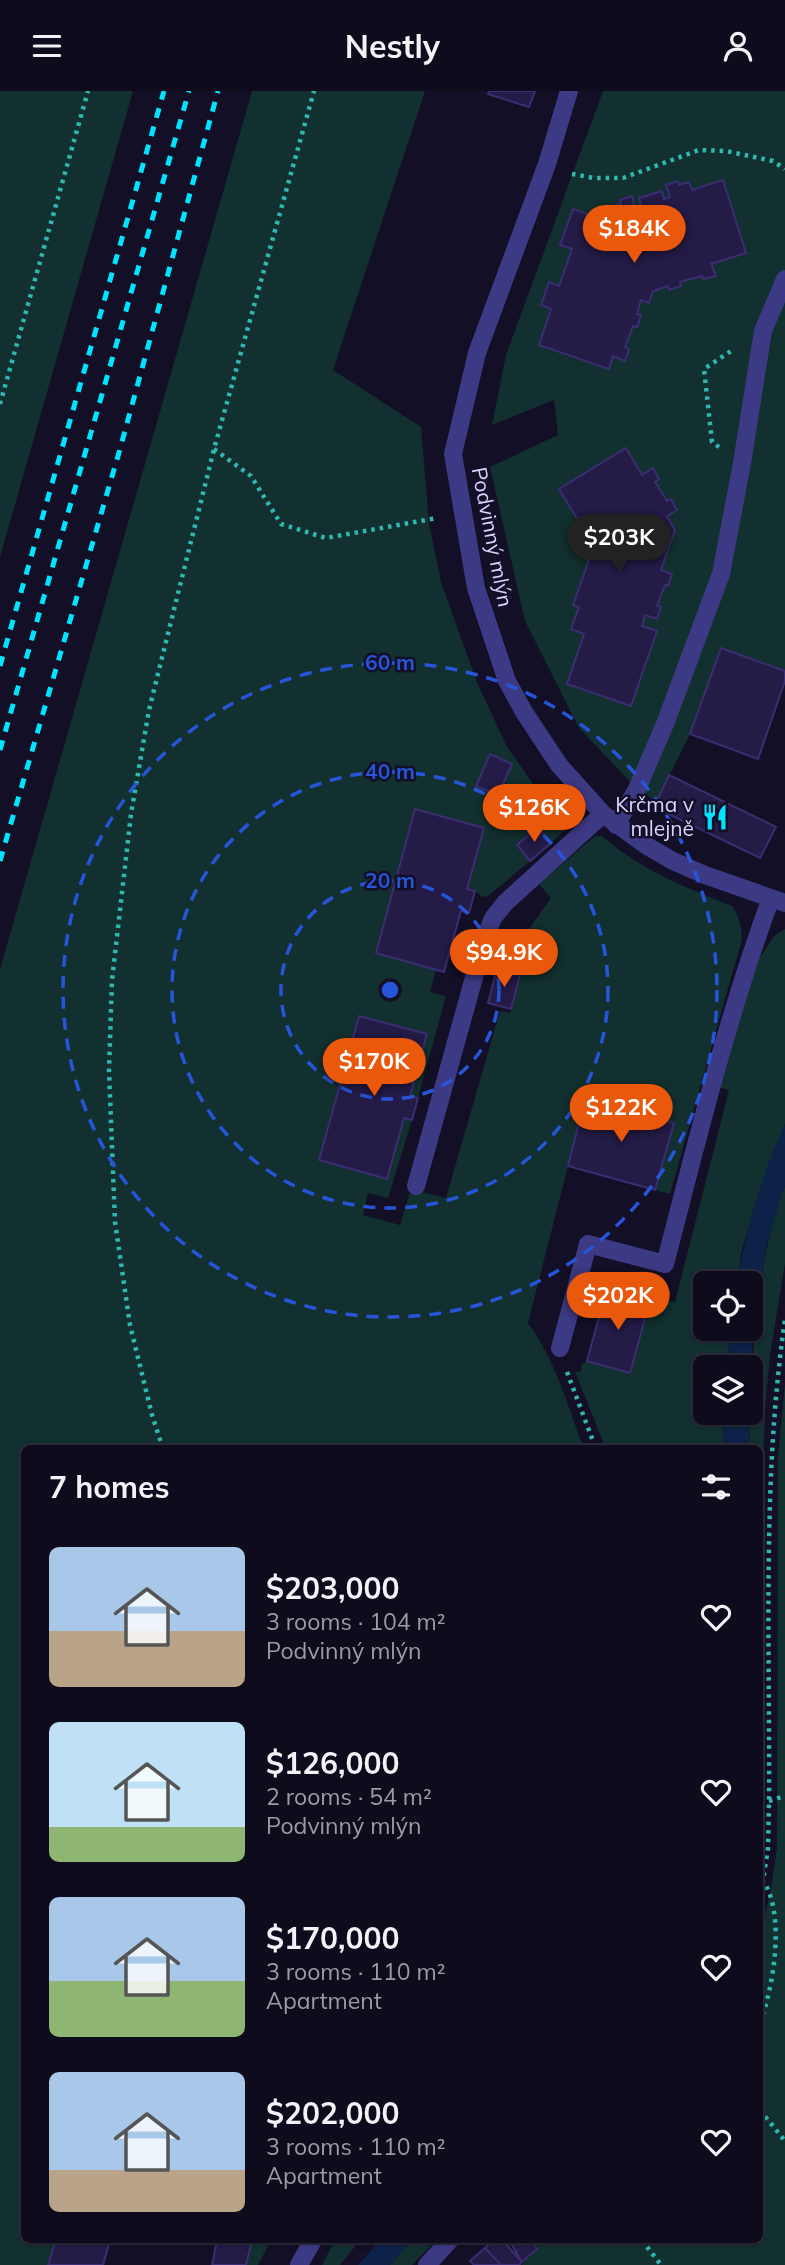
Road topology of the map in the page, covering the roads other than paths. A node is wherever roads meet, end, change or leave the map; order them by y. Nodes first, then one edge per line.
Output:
1 (569, 91) edge
2 (785, 279) edge
3 (610, 820) junction
4 (778, 900) edge
5 (416, 1186) dead end
6 (560, 1347) road end
7 (311, 2243) edge
8 (447, 2243) edge
9 (299, 2265) edge
10 (427, 2265) edge

1 - 3 street, Podvinný mlýn
2 - 3 street
3 - 4 street, Podvinný mlýn
3 - 5 street
4 - 6 street
7 - 9 street
8 - 10 street

